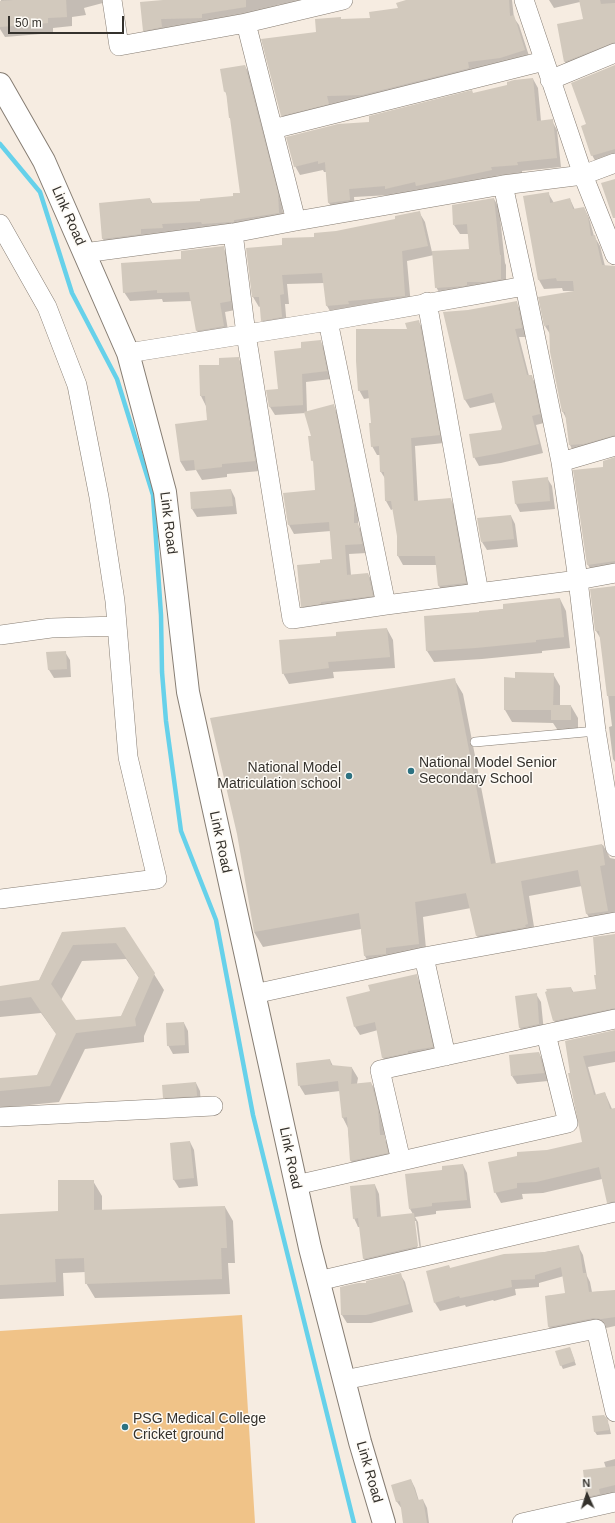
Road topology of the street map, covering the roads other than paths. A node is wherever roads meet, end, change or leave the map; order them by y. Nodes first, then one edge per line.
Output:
1 (112, 0) edge
2 (343, 0) edge
3 (524, 0) edge
4 (246, 23) junction
5 (615, 53) edge
6 (544, 61) junction
7 (550, 80) junction
8 (0, 84) edge
9 (273, 130) junction
10 (615, 163) edge
11 (583, 175) junction
12 (503, 185) junction
13 (296, 220) junction
14 (0, 224) edge
15 (233, 233) junction
16 (84, 253) junction
17 (615, 255) edge
18 (525, 286) junction
19 (427, 302) junction
20 (328, 321) junction
21 (246, 334) junction
22 (128, 353) junction
23 (615, 446) edge
24 (561, 462) junction
25 (615, 572) edge
26 (578, 580) junction
27 (479, 593) junction
28 (386, 605) junction
29 (117, 626) junction
30 (0, 635) edge
31 (596, 731) junction
32 (475, 742) dead end
33 (615, 846) edge
34 (0, 899) edge
35 (615, 922) edge
36 (424, 957) junction
37 (254, 994) junction
38 (615, 1019) edge
39 (546, 1034) junction
40 (446, 1056) junction
41 (212, 1106) dead end
42 (0, 1117) edge
43 (401, 1161) junction
44 (296, 1185) junction
45 (615, 1212) edge
46 (318, 1281) junction
47 (344, 1380) junction
48 (615, 1412) edge
49 (615, 1502) edge
50 (384, 1523) edge
51 (522, 1523) edge

1 - 4 street
2 - 4 street
3 - 6 street
4 - 9 street
5 - 7 street
6 - 7 street
6 - 9 street
7 - 11 street
8 - 16 street, Link Road
9 - 13 street
10 - 11 street
11 - 12 street
11 - 17 street
12 - 13 street
12 - 18 street
13 - 15 street
14 - 29 street
15 - 16 street
15 - 21 street
16 - 22 street, Link Road
18 - 19 street
18 - 24 street
19 - 20 street
19 - 27 street
20 - 21 street
20 - 28 street
21 - 22 street
21 - 28 street
22 - 37 street, Link Road
23 - 24 street
24 - 26 street
25 - 26 street
26 - 27 street
26 - 31 street
27 - 28 street
29 - 30 street
29 - 34 street
31 - 32 lane
31 - 33 street
35 - 36 street
36 - 37 street
36 - 40 street
37 - 44 street, Link Road
38 - 39 street
39 - 40 street
39 - 43 street
40 - 43 street
41 - 42 street
43 - 44 street
44 - 46 street, Link Road
45 - 46 street
46 - 47 street, Link Road
47 - 48 street
47 - 50 street, Link Road
49 - 51 street

